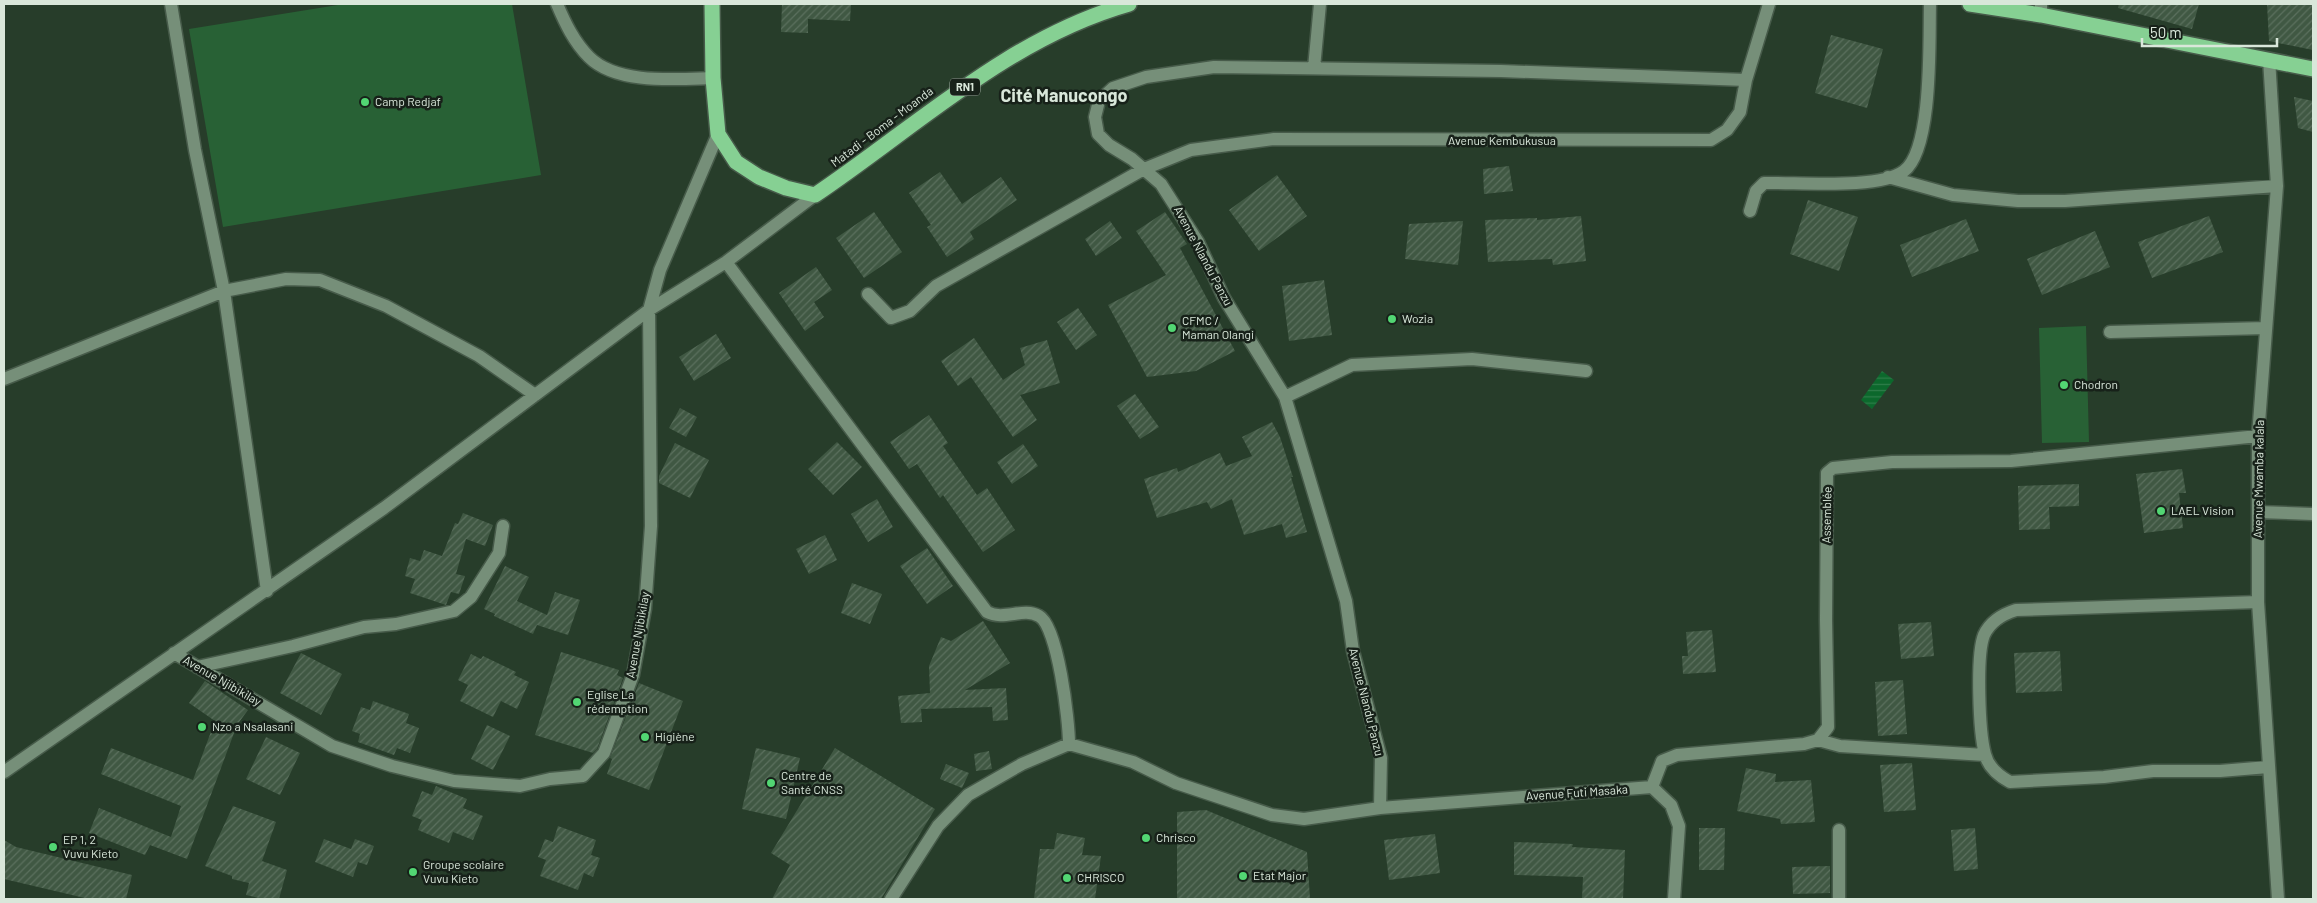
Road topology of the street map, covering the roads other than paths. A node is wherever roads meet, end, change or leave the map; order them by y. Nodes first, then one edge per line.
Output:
1 (170, 4) edge
2 (557, 4) edge
3 (712, 4) edge
4 (1129, 4) edge
5 (1320, 4) edge
6 (1769, 4) edge
7 (1930, 4) edge
8 (1970, 4) edge
9 (2041, 9) edge
10 (2269, 59) junction
11 (1314, 68) junction
12 (2313, 69) edge
13 (713, 78) junction
14 (1746, 80) junction
15 (718, 134) junction
16 (1144, 169) junction
17 (1888, 177) junction
18 (2277, 186) junction
19 (815, 195) junction
20 (1750, 211) dead end
21 (726, 262) junction
22 (224, 291) junction
23 (868, 294) dead end
24 (649, 310) junction
25 (2266, 328) junction
26 (2110, 332) dead end
27 (1586, 371) dead end
28 (4, 379) edge
29 (535, 395) junction
30 (1284, 397) junction
31 (2258, 436) junction
32 (2258, 512) junction
33 (2313, 514) edge
34 (503, 526) dead end
35 (267, 591) junction
36 (2258, 602) junction
37 (174, 653) junction
38 (197, 667) junction
39 (1818, 740) junction
40 (1069, 744) junction
41 (1985, 755) junction
42 (2268, 766) junction
43 (4, 772) edge
44 (1652, 788) junction
45 (1380, 808) junction
46 (1839, 830) dead end
47 (891, 899) edge
48 (1674, 899) edge
49 (1839, 899) edge
50 (2278, 899) edge

1 - 22 street
2 - 13 street
3 - 13 highway
4 - 19 highway, Matadi - Boma - Moanda / RN1
5 - 11 street
6 - 14 street, Avenue Kembukusua
7 - 17 street
8 - 9 highway
9 - 10 highway
10 - 12 highway
10 - 18 street, Avenue Mwamba kalala
11 - 14 street
11 - 16 street, Avenue Nlandu Panzu
13 - 15 highway
14 - 16 street, Avenue Kembukusua
15 - 19 highway
15 - 24 street, Avenue Njibikilay
16 - 23 street, Avenue Kembukusua
16 - 30 street, Avenue Nlandu Panzu
17 - 18 street
17 - 20 street
18 - 25 street, Avenue Mwamba kalala
19 - 21 street
21 - 24 street
21 - 40 street
22 - 28 street
22 - 29 street
22 - 35 street
24 - 29 street
24 - 38 street, Avenue Njibikilay
25 - 26 street
25 - 31 street, Avenue Mwamba kalala
27 - 30 street
29 - 35 street
30 - 45 street, Avenue Nlandu Panzu
31 - 32 street, Avenue Mwamba kalala
31 - 39 street, Assemblée
32 - 33 street
32 - 36 street, Avenue Mwamba kalala
34 - 38 street
35 - 37 street
36 - 41 street
36 - 42 street, Avenue Mwamba kalala
37 - 38 street, Avenue Njibikilay
37 - 43 street
39 - 41 street
39 - 44 street
40 - 45 street
40 - 47 street
41 - 42 street
42 - 50 street, Avenue Mwamba kalala
44 - 45 street, Avenue Futi Masaka
44 - 48 street
46 - 49 street

